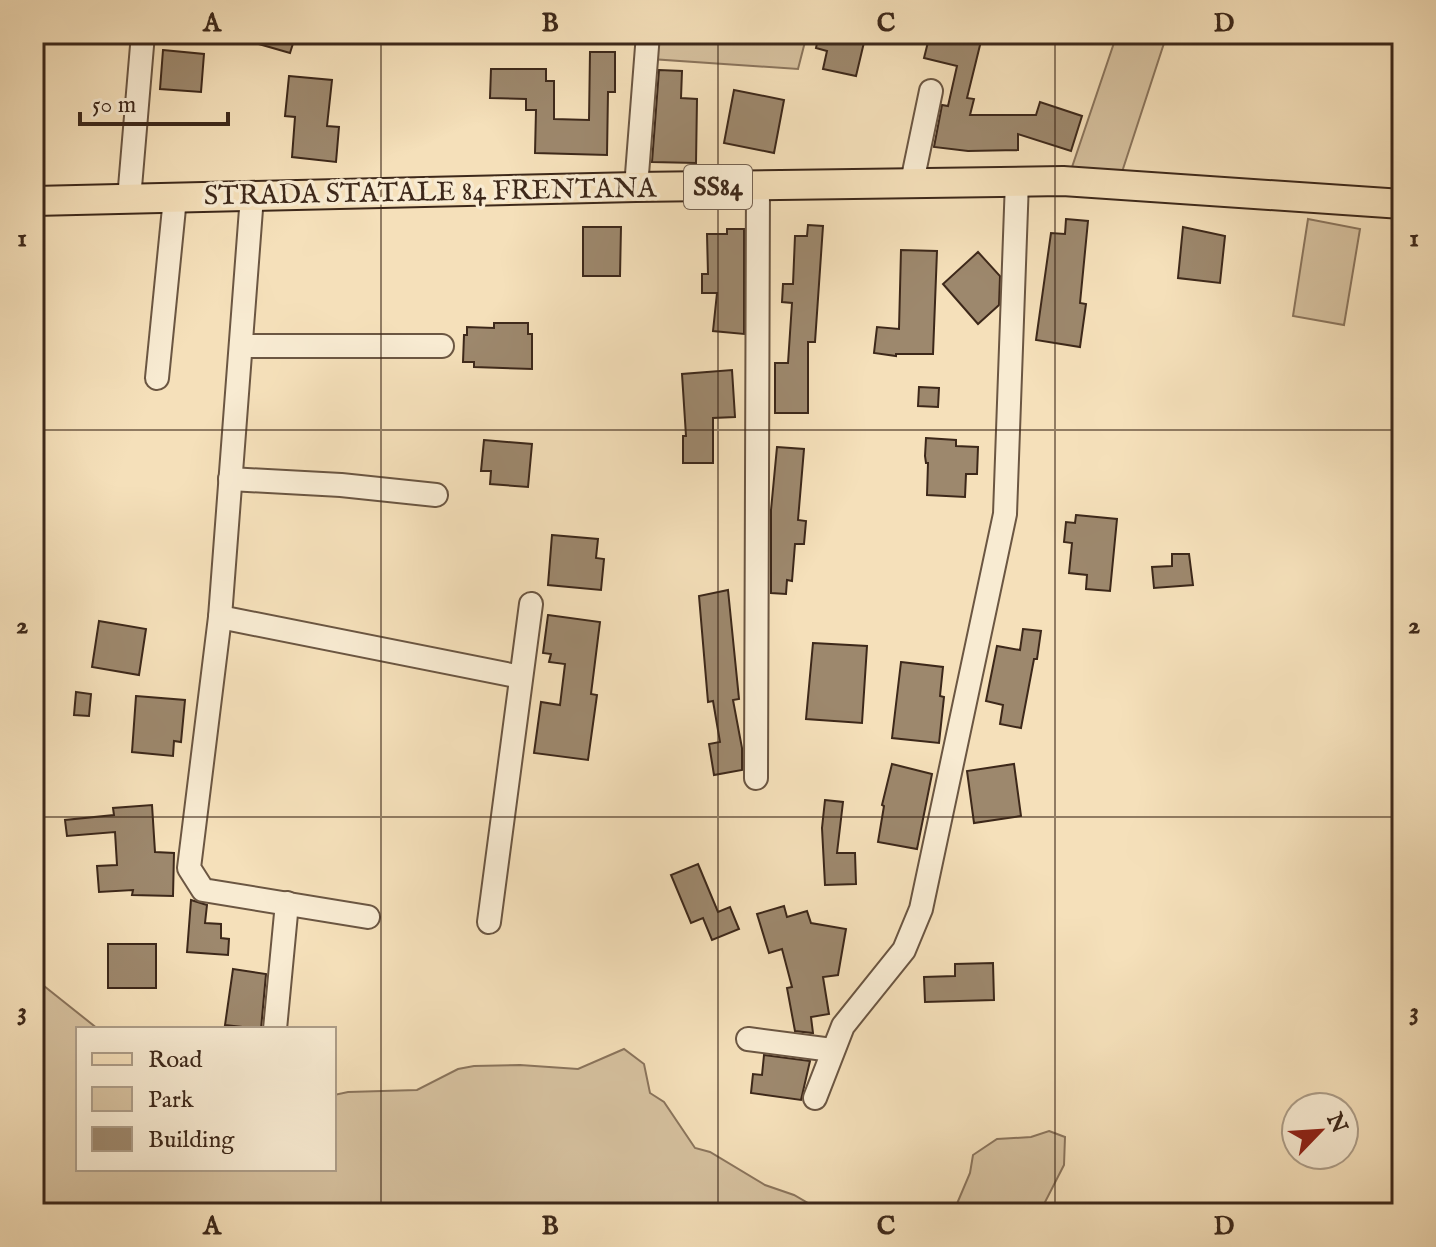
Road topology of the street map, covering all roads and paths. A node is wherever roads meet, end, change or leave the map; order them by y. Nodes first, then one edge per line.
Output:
1 (143, 34) edge
2 (648, 34) edge
3 (931, 91) dead end
4 (1017, 181) junction
5 (912, 182) junction
6 (758, 185) junction
7 (636, 187) junction
8 (252, 196) junction
9 (175, 198) junction
10 (129, 199) junction
11 (34, 201) edge
12 (1402, 204) edge
13 (241, 346) junction
14 (442, 346) dead end
15 (157, 378) dead end
16 (230, 479) junction
17 (436, 495) dead end
18 (531, 604) dead end
19 (220, 617) junction
20 (521, 677) junction
21 (756, 778) dead end
22 (287, 903) junction
23 (368, 917) dead end
24 (489, 922) dead end
25 (275, 1027) edge
26 (748, 1039) dead end
27 (832, 1050) junction
28 (815, 1098) dead end

1 - 10 street
2 - 7 street
3 - 5 street
4 - 5 main road, STRADA STATALE 84 FRENTANA / SS84
4 - 12 main road, STRADA STATALE 84 FRENTANA / SS84
4 - 27 street
5 - 6 main road, STRADA STATALE 84 FRENTANA / SS84
6 - 7 main road, STRADA STATALE 84 FRENTANA / SS84
6 - 21 street
7 - 8 main road, STRADA STATALE 84 FRENTANA / SS84
8 - 9 main road, STRADA STATALE 84 FRENTANA / SS84
8 - 13 street
9 - 10 main road, STRADA STATALE 84 FRENTANA / SS84
9 - 15 street
10 - 11 main road, STRADA STATALE 84 FRENTANA / SS84
13 - 14 street
13 - 16 street
16 - 17 street
16 - 19 street
18 - 20 street
19 - 20 street
19 - 22 street
20 - 24 street
22 - 23 street
22 - 25 street
26 - 27 street
27 - 28 street

